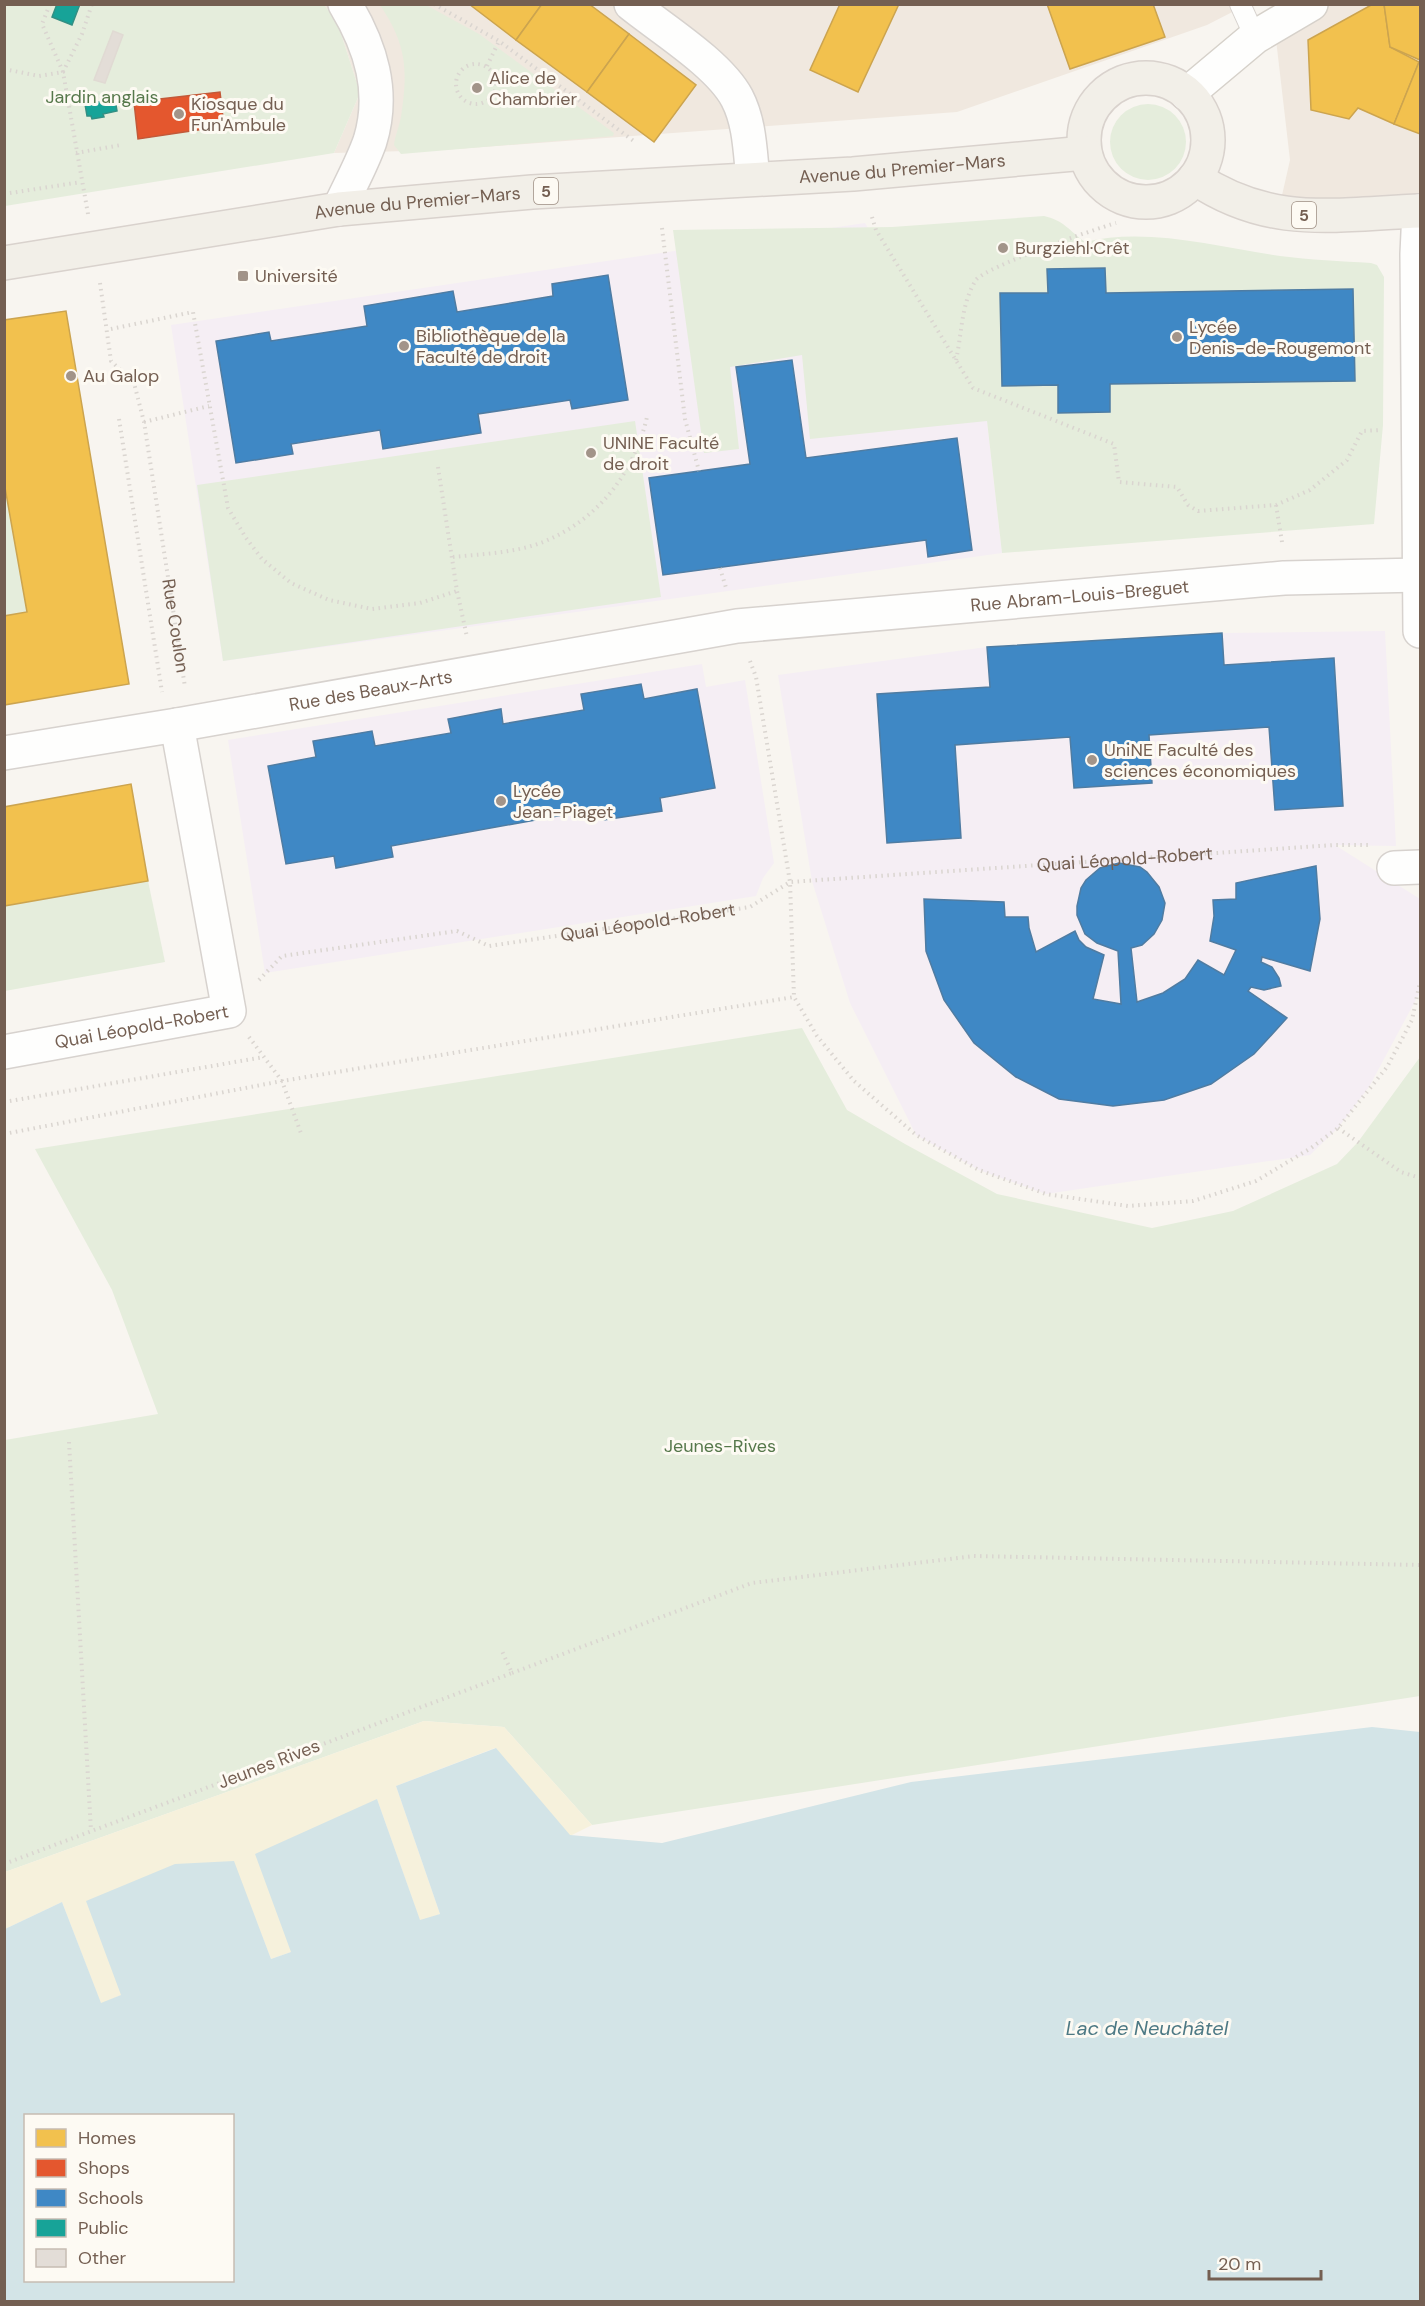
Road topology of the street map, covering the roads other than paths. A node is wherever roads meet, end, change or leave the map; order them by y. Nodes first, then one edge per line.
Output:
1 (345, 4) edge
2 (631, 4) edge
3 (1240, 4) edge
4 (1311, 4) edge
5 (1255, 37) junction
6 (1186, 94) junction
7 (1085, 153) junction
8 (1196, 178) junction
9 (753, 179) junction
10 (339, 209) junction
11 (1420, 211) edge
12 (4, 262) edge
13 (1420, 575) edge
14 (737, 626) joint
15 (1420, 631) edge
16 (177, 725) junction
17 (4, 753) edge
18 (4, 1052) edge

1 - 10 street
2 - 9 street
3 - 5 lane
4 - 5 street
5 - 6 street
6 - 7 main road
6 - 8 main road
7 - 8 main road
7 - 9 main road, Avenue du Premier-Mars / 5
8 - 11 main road, 5
9 - 10 main road, Avenue du Premier-Mars / 5
10 - 12 main road, Avenue du Premier-Mars / 5
11 - 13 street
13 - 14 street, Rue Abram-Louis-Breguet
13 - 15 street
14 - 16 street, Rue des Beaux-Arts
16 - 17 street, Rue des Beaux-Arts
16 - 18 street, Quai Léopold-Robert

